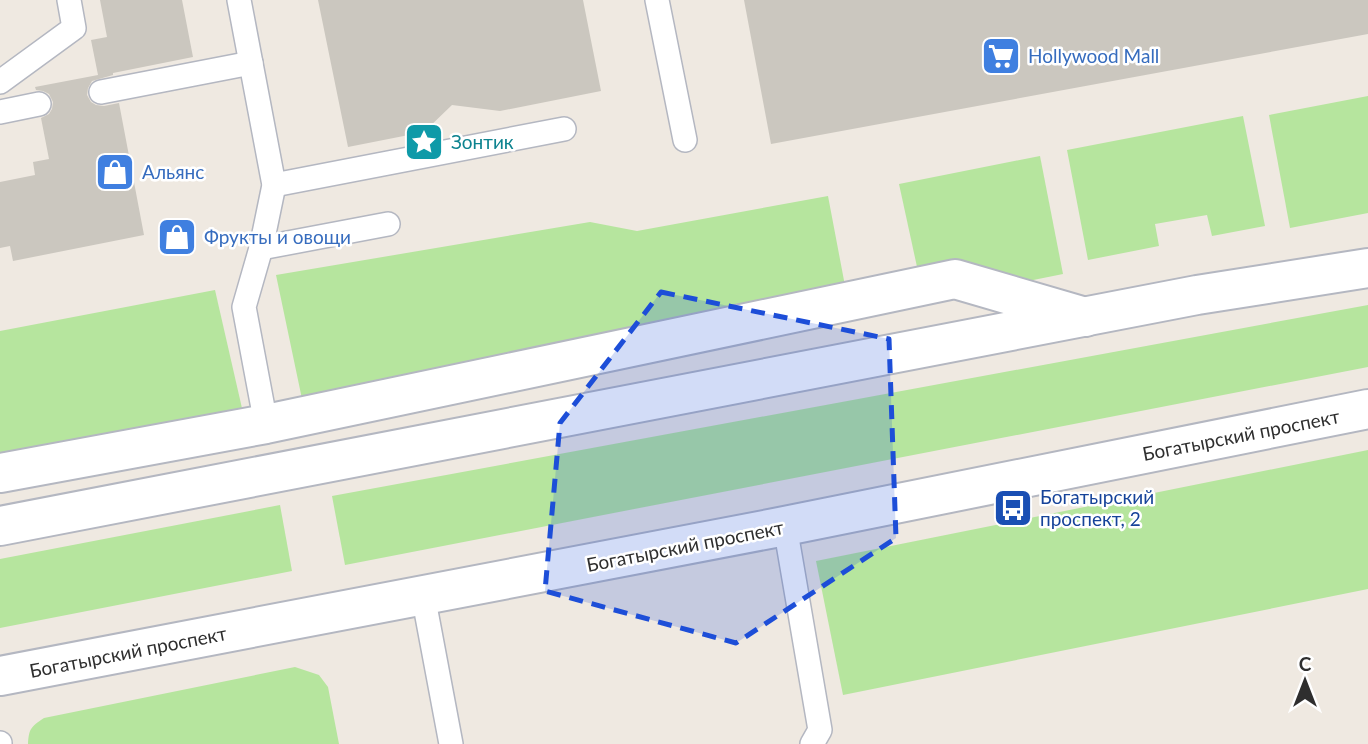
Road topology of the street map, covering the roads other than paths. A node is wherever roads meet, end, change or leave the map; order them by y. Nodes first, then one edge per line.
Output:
1 (69, 0) edge
2 (239, 0) edge
3 (657, 0) edge
4 (251, 63) junction
5 (0, 82) edge
6 (101, 92) dead end
7 (39, 104) dead end
8 (0, 112) edge
9 (565, 129) dead end
10 (685, 140) dead end
11 (274, 185) junction
12 (388, 224) dead end
13 (261, 248) junction
14 (1368, 268) edge
15 (1084, 317) junction
16 (1368, 410) edge
17 (266, 424) junction
18 (0, 473) edge
19 (0, 526) edge
20 (785, 526) junction
21 (423, 595) junction
22 (0, 676) edge
23 (451, 744) edge
24 (812, 744) edge

1 - 5 lane
2 - 4 lane
3 - 10 lane
4 - 6 lane
4 - 11 lane
7 - 8 lane
9 - 11 lane
11 - 13 lane
12 - 13 lane
13 - 17 lane
14 - 15 main road
15 - 17 main road
15 - 19 main road
16 - 20 main road, Богатырский проспект
17 - 18 main road
20 - 21 main road, Богатырский проспект
20 - 24 lane
21 - 22 main road, Богатырский проспект
21 - 23 lane

